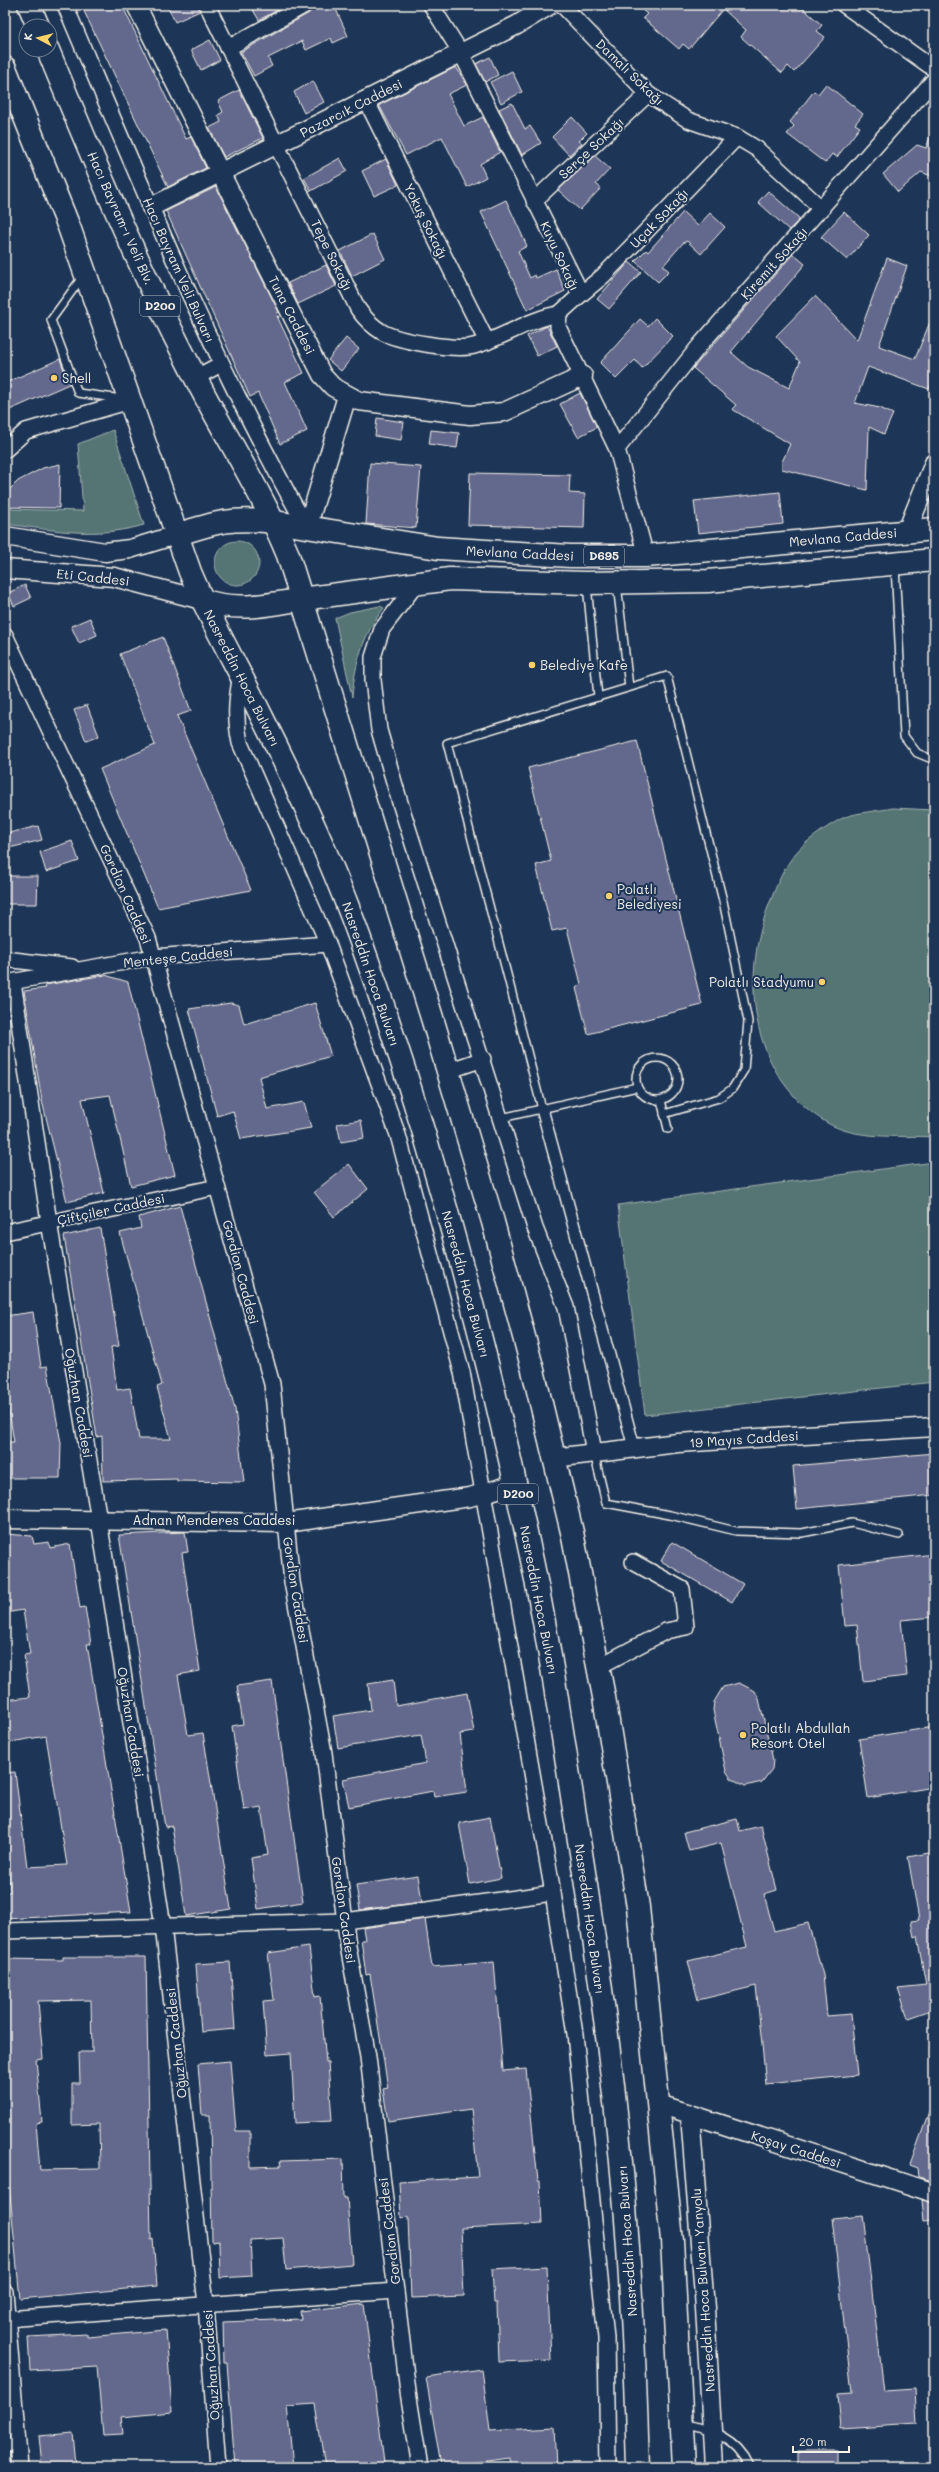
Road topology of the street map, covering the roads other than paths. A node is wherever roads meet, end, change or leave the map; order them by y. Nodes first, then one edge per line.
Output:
1 (29, 5) edge
2 (65, 5) edge
3 (136, 5) edge
4 (207, 5) edge
5 (305, 5) edge
6 (432, 5) edge
7 (550, 5) edge
8 (562, 5) edge
9 (844, 5) edge
10 (35, 18) edge
11 (228, 48) junction
12 (460, 53) junction
13 (51, 58) edge
14 (5, 68) edge
15 (934, 68) edge
16 (934, 80) edge
17 (648, 94) junction
18 (366, 100) junction
19 (737, 137) junction
20 (278, 146) junction
21 (221, 174) junction
22 (534, 202) junction
23 (151, 207) junction
24 (822, 209) junction
25 (85, 273) junction
26 (579, 296) junction
27 (559, 314) junction
28 (487, 342) junction
29 (221, 364) junction
30 (583, 376) junction
31 (195, 378) junction
32 (347, 396) junction
33 (130, 401) junction
34 (617, 448) junction
35 (5, 450) edge
36 (934, 463) edge
37 (275, 522) junction
38 (307, 528) junction
39 (934, 529) edge
40 (907, 531) junction
41 (176, 535) junction
42 (5, 536) edge
43 (646, 556) junction
44 (934, 560) edge
45 (895, 564) junction
46 (5, 568) edge
47 (416, 583) junction
48 (586, 583) junction
49 (617, 583) junction
50 (302, 599) junction
51 (202, 600) junction
52 (5, 635) edge
53 (241, 675) junction
54 (629, 687) junction
55 (598, 697) junction
56 (934, 760) edge
57 (328, 944) junction
58 (153, 957) junction
59 (5, 959) edge
60 (88, 969) junction
61 (9, 983) edge
62 (483, 1059) junction
63 (448, 1071) junction
64 (637, 1087) junction
65 (661, 1100) junction
66 (542, 1109) junction
67 (664, 1114) junction
68 (501, 1118) junction
69 (668, 1129) dead end
70 (217, 1187) junction
71 (49, 1222) junction
72 (5, 1232) edge
73 (934, 1427) edge
74 (634, 1447) junction
75 (594, 1452) junction
76 (554, 1458) junction
77 (515, 1484) junction
78 (483, 1493) junction
79 (5, 1519) edge
80 (99, 1520) junction
81 (286, 1522) junction
82 (899, 1534) dead end
83 (633, 1562) dead end
84 (598, 1668) junction
85 (553, 1894) junction
86 (345, 1921) junction
87 (163, 1926) junction
88 (5, 1931) edge
89 (659, 2104) junction
90 (690, 2114) junction
91 (934, 2193) edge
92 (396, 2291) junction
93 (5, 2292) edge
94 (206, 2304) junction
95 (6, 2319) edge
96 (683, 2424) junction
97 (713, 2431) junction
98 (12, 2445) edge
99 (20, 2467) edge
100 (218, 2467) edge
101 (420, 2467) edge
102 (608, 2467) edge
103 (638, 2467) edge
104 (684, 2467) edge
105 (714, 2467) edge
106 (750, 2467) edge

1 - 10 main road
2 - 23 street, Hacı Bayram Veli Bulvarı
3 - 21 street, Tuna Caddesi
4 - 11 street, Tepe Sokağı
5 - 11 street
6 - 12 street, Kuyu Sokağı
7 - 12 street, Pazarcık Caddesi
8 - 17 street, Damalı Sokağı
9 - 15 street
11 - 20 street, Tepe Sokağı
12 - 18 street, Pazarcık Caddesi
12 - 22 street, Kuyu Sokağı
13 - 31 main road, Hacı Bayram-ı Velî Blv. / D200
14 - 25 main road, D200
16 - 24 street, Kiremit Sokağı
17 - 19 street, Damalı Sokağı
17 - 22 street, Serçe Sokağı
18 - 20 street, Pazarcık Caddesi
18 - 28 street, Yokuş Sokağı
19 - 24 street, Damalı Sokağı
19 - 26 street, Uçak Sokağı
20 - 21 street, Pazarcık Caddesi
20 - 28 street, Tepe Sokağı
21 - 23 street, Pazarcık Caddesi
21 - 32 street, Tuna Caddesi
22 - 26 street, Kuyu Sokağı
23 - 29 street, Hacı Bayram Veli Bulvarı
24 - 34 street, Kiremit Sokağı
25 - 33 main road, D200
25 - 33 lane
26 - 27 street, Kuyu Sokağı
27 - 28 street, Tepe Sokağı
27 - 30 street
29 - 31 street
29 - 38 street, Hacı Bayram Veli Bulvarı
30 - 32 street, Tuna Caddesi
30 - 34 street
31 - 37 main road, Hacı Bayram-ı Velî Blv. / D200
32 - 38 street
33 - 35 street
33 - 41 main road, D200
34 - 43 street
36 - 40 street
37 - 38 main road, Mevlana Caddesi / D695
37 - 41 main road, Mevlana Caddesi
37 - 50 main road, Hacı Bayram-ı Velî Blv. / D200
38 - 43 main road, Mevlana Caddesi / D695
39 - 40 main road, Mevlana Caddesi / D695
40 - 43 main road, Mevlana Caddesi / D695
41 - 42 street, Eti Caddesi
41 - 51 main road, Nasreddin Hoca Bulvarı / D200
44 - 45 main road, Mevlana Caddesi / D695
45 - 49 main road, Mevlana Caddesi / D695
45 - 56 lane
46 - 51 street, Eti Caddesi
47 - 48 main road, Mevlana Caddesi / D695
47 - 50 main road, Mevlana Caddesi / D695
47 - 62 street
48 - 49 main road, Mevlana Caddesi / D695
48 - 55 lane
49 - 54 lane
50 - 51 main road, Mevlana Caddesi
50 - 63 main road, D200
51 - 53 main road, Nasreddin Hoca Bulvarı / D200
52 - 58 street, Gordion Caddesi
53 - 57 street
53 - 77 main road, Nasreddin Hoca Bulvarı / D200
54 - 55 lane
54 - 67 lane
55 - 66 lane
57 - 58 street, Menteşe Caddesi
57 - 78 street
58 - 60 street, Menteşe Caddesi
58 - 70 street, Gordion Caddesi
59 - 60 street
60 - 61 street, Menteşe Caddesi
61 - 71 street, Oğuzhan Caddesi
62 - 63 street
62 - 68 street
63 - 76 main road, D200
64 - 65 lane
64 - 65 lane
64 - 66 lane
65 - 67 lane
66 - 68 lane
66 - 74 street
67 - 69 lane
68 - 75 street
70 - 71 street, Çiftçiler Caddesi
70 - 81 street, Gordion Caddesi
71 - 72 street, Çiftçiler Caddesi
71 - 80 street, Oğuzhan Caddesi
73 - 74 street, 19 Mayıs Caddesi
74 - 75 street, 19 Mayıs Caddesi
75 - 76 street, 19 Mayıs Caddesi
75 - 82 lane
76 - 84 main road, D200
77 - 78 street, Adnan Menderes Caddesi
77 - 103 main road, Nasreddin Hoca Bulvarı / D200
78 - 81 street, Adnan Menderes Caddesi
78 - 85 street
79 - 80 street, Adnan Menderes Caddesi
80 - 81 street, Adnan Menderes Caddesi
80 - 87 street, Oğuzhan Caddesi
81 - 86 street, Gordion Caddesi
83 - 84 street
84 - 89 main road, D200
85 - 86 street
85 - 102 street
86 - 87 street
86 - 92 street, Gordion Caddesi
87 - 88 street
87 - 94 street, Oğuzhan Caddesi
89 - 90 street, Koşay Caddesi
89 - 96 main road, D200
90 - 91 street, Koşay Caddesi
90 - 97 street, Nasreddin Hoca Bulvarı Yanyolu
92 - 94 street
92 - 101 street, Gordion Caddesi
93 - 95 street
94 - 95 street
94 - 100 street, Oğuzhan Caddesi
95 - 98 street
96 - 97 lane
96 - 104 main road, D200
97 - 105 street, Nasreddin Hoca Bulvarı Yanyolu
97 - 106 lane
98 - 99 street

